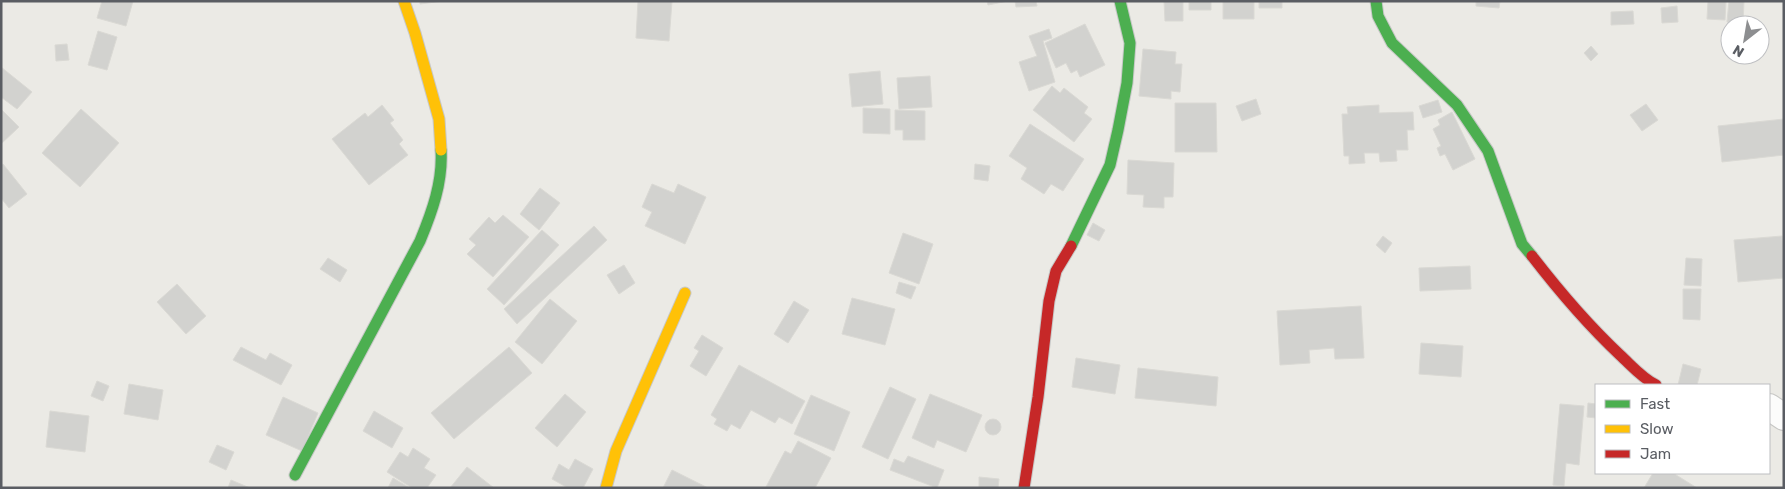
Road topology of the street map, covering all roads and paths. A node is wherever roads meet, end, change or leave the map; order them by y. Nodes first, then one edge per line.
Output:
1 (404, 1) edge
2 (1120, 1) edge
3 (1376, 1) edge
4 (686, 293) dead end
5 (1654, 384) edge
6 (1770, 408) edge
7 (1784, 417) edge
8 (295, 475) dead end
9 (606, 488) edge
10 (1024, 488) edge

1 - 8 street
2 - 10 street
3 - 5 street
4 - 9 street
6 - 7 street

